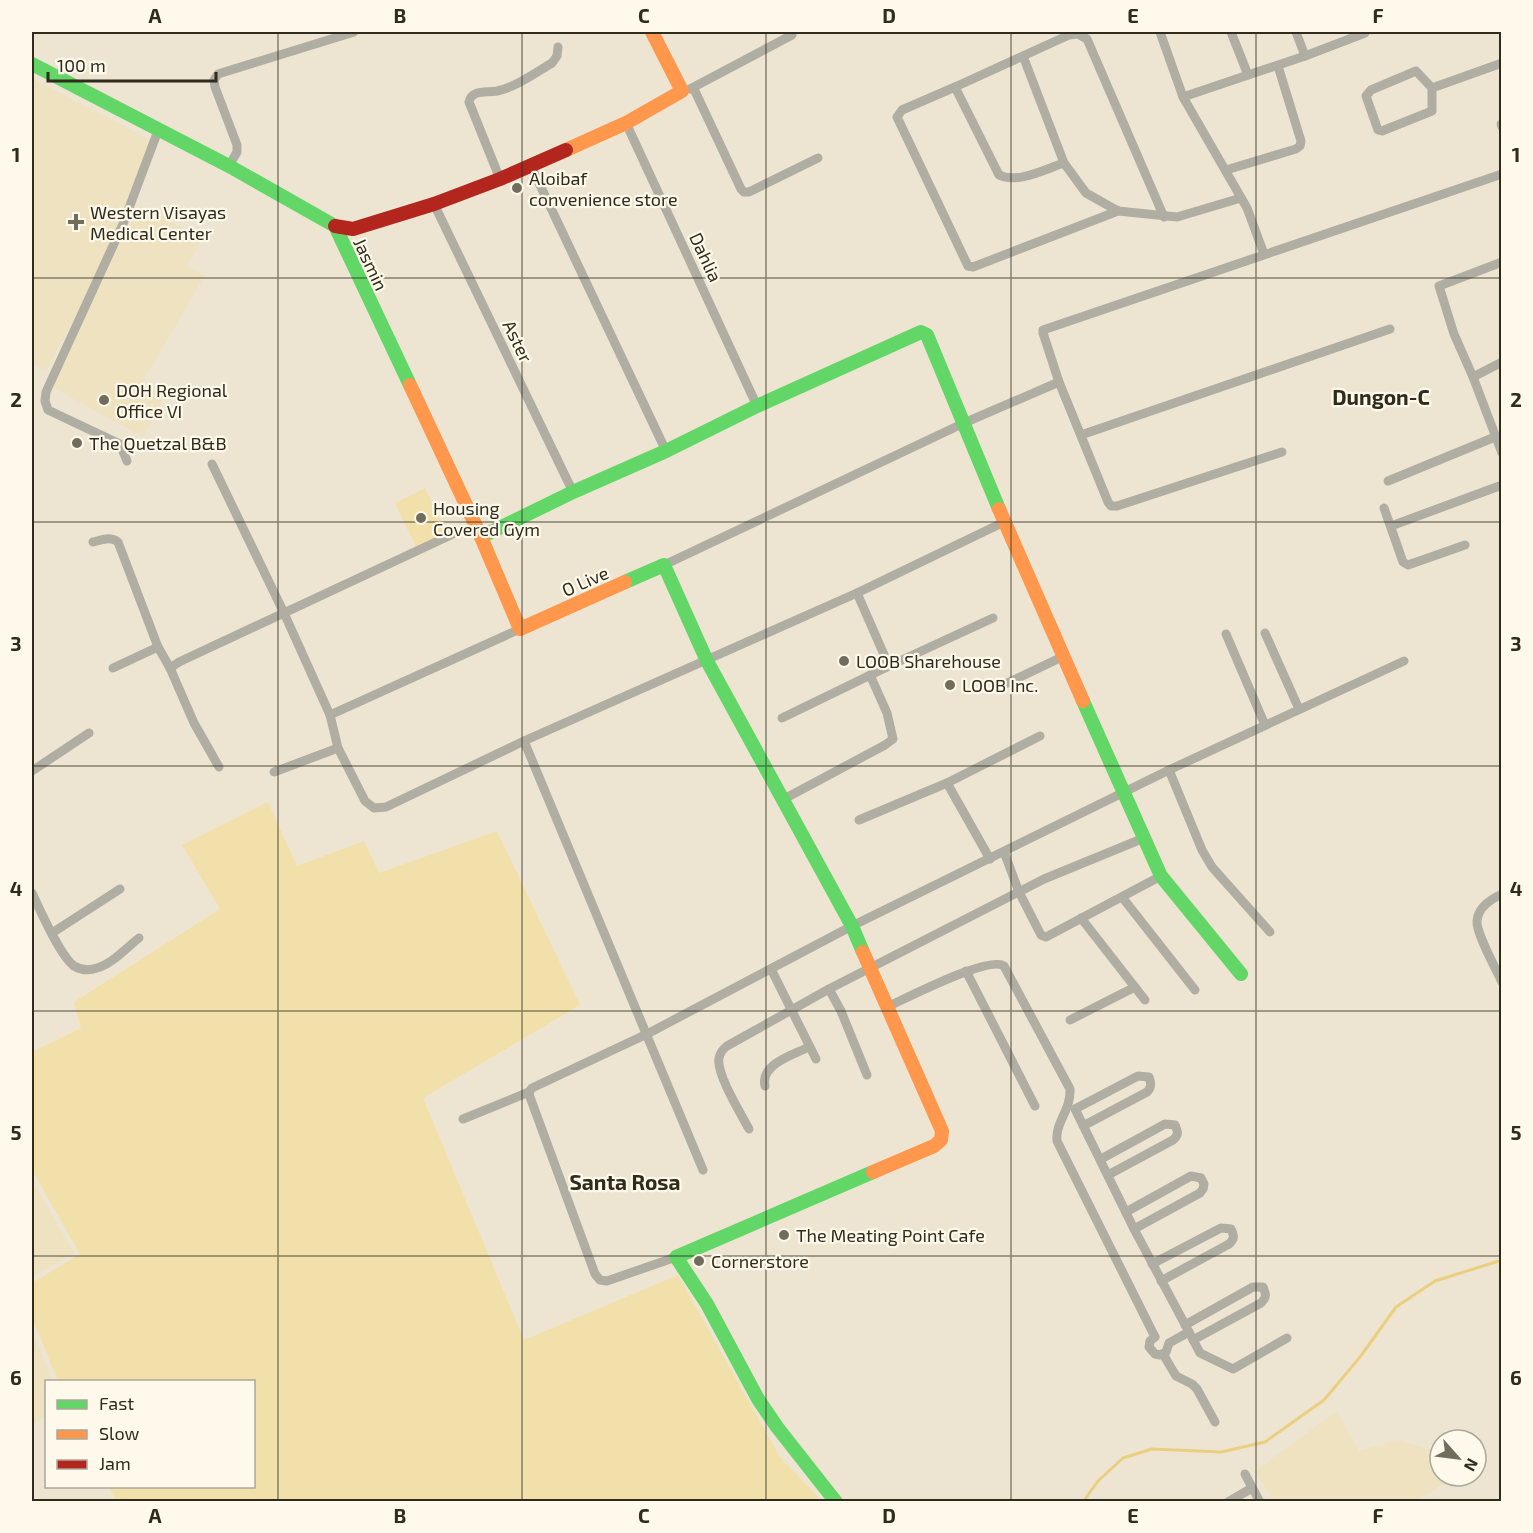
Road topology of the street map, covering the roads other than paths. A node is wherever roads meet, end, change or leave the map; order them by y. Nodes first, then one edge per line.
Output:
1 (354, 32) edge
2 (652, 32) edge
3 (1160, 32) edge
4 (1231, 32) edge
5 (1296, 32) edge
6 (1366, 32) edge
7 (792, 34) dead end
8 (558, 47) dead end
9 (1023, 56) junction
10 (1305, 56) junction
11 (1502, 63) edge
12 (32, 64) edge
13 (1278, 66) junction
14 (1248, 75) junction
15 (955, 87) junction
16 (1432, 88) junction
17 (688, 90) junction
18 (1183, 97) junction
19 (626, 123) junction
20 (159, 128) junction
21 (818, 158) dead end
22 (1064, 163) junction
23 (229, 166) junction
24 (531, 166) junction
25 (1226, 170) junction
26 (1502, 174) edge
27 (500, 178) junction
28 (1241, 198) junction
29 (434, 204) junction
30 (1119, 211) junction
31 (1164, 217) junction
32 (335, 226) junction
33 (1264, 254) junction
34 (1502, 262) edge
35 (1390, 329) dead end
36 (1502, 362) edge
37 (1473, 377) junction
38 (1059, 382) junction
39 (757, 406) junction
40 (964, 423) junction
41 (1081, 435) junction
42 (1495, 437) junction
43 (666, 451) junction
44 (1282, 452) dead end
45 (1502, 453) edge
46 (127, 461) dead end
47 (212, 464) dead end
48 (1388, 481) dead end
49 (1502, 485) edge
50 (573, 492) junction
51 (1384, 508) dead end
52 (1004, 522) junction
53 (1391, 526) junction
54 (453, 534) dead end
55 (481, 537) junction
56 (93, 542) dead end
57 (1465, 545) dead end
58 (664, 565) junction
59 (857, 593) junction
60 (284, 613) junction
61 (993, 618) dead end
62 (520, 629) junction
63 (1265, 633) dead end
64 (1226, 634) dead end
65 (158, 647) junction
66 (1064, 656) junction
67 (706, 661) junction
68 (1404, 661) dead end
69 (889, 666) junction
70 (113, 668) dead end
71 (170, 668) junction
72 (870, 675) junction
73 (999, 687) dead end
74 (1299, 709) junction
75 (330, 715) junction
76 (782, 718) dead end
77 (1265, 725) junction
78 (89, 733) dead end
79 (1040, 736) dead end
80 (524, 741) junction
81 (338, 748) junction
82 (219, 767) dead end
83 (1169, 770) junction
84 (32, 771) edge
85 (274, 772) dead end
86 (947, 783) junction
87 (1124, 793) junction
88 (783, 799) junction
89 (859, 820) dead end
90 (1144, 838) junction
91 (1004, 852) junction
92 (990, 859) junction
93 (1161, 876) junction
94 (120, 889) dead end
95 (1019, 892) junction
96 (32, 893) edge
97 (1502, 894) edge
98 (1122, 897) junction
99 (1081, 918) junction
100 (852, 926) junction
101 (1269, 932) dead end
102 (52, 933) junction
103 (139, 938) dead end
104 (871, 967) junction
105 (771, 969) junction
106 (966, 971) junction
107 (1241, 975) dead end
108 (1502, 982) edge
109 (1135, 987) junction
110 (829, 989) junction
111 (1195, 990) dead end
112 (1145, 1000) dead end
113 (887, 1007) junction
114 (790, 1010) junction
115 (1070, 1020) dead end
116 (647, 1034) junction
117 (809, 1047) junction
118 (816, 1059) dead end
119 (867, 1075) dead end
120 (765, 1086) dead end
121 (529, 1092) junction
122 (1035, 1106) dead end
123 (463, 1119) dead end
124 (1083, 1126) junction
125 (749, 1129) dead end
126 (1101, 1159) junction
127 (703, 1170) dead end
128 (1108, 1175) junction
129 (1126, 1212) junction
130 (1134, 1229) junction
131 (676, 1257) junction
132 (1152, 1264) junction
133 (1161, 1281) junction
134 (1189, 1332) junction
135 (1155, 1337) junction
136 (1287, 1338) dead end
137 (1169, 1343) junction
138 (1163, 1354) junction
139 (1215, 1422) dead end
140 (1245, 1474) dead end
141 (1252, 1488) junction
142 (836, 1502) edge
143 (1228, 1502) edge
144 (1260, 1502) edge

1 - 23 street
2 - 17 street
3 - 18 street
4 - 14 street
5 - 10 street
6 - 10 street
7 - 17 street
8 - 27 street
9 - 15 street
9 - 22 street
9 - 31 street
10 - 13 street
11 - 16 street
12 - 20 street, Jasmin
13 - 14 street
13 - 25 street
14 - 18 street
15 - 22 street
15 - 30 street
16 - 16 street
17 - 19 street
17 - 21 street
18 - 25 street
19 - 24 street
19 - 39 street, Dahlia
20 - 23 street, Jasmin
20 - 46 street
22 - 30 street
23 - 32 street, Jasmin
24 - 27 street
24 - 43 street
25 - 28 street
26 - 33 street
27 - 29 street
28 - 31 street
28 - 33 street
29 - 32 street
29 - 50 street, Aster
30 - 31 street
32 - 55 street, Jasmin
33 - 38 street
34 - 37 street
35 - 41 street
36 - 37 street
37 - 42 street
38 - 40 street
38 - 41 street
39 - 40 street
39 - 43 street
40 - 52 street
40 - 58 street
41 - 44 street
42 - 45 street
42 - 48 street
43 - 50 street
47 - 60 street
49 - 53 street
50 - 55 street
51 - 53 street
52 - 59 street
52 - 66 street
53 - 57 street
54 - 60 street
55 - 62 street, Jasmin
56 - 65 street
58 - 62 street, O Live
58 - 67 street
59 - 67 street
59 - 69 street
60 - 71 street
60 - 75 street
61 - 69 street
62 - 75 street
63 - 74 street
64 - 77 street
65 - 70 street
65 - 71 street
66 - 73 street
66 - 87 street
67 - 80 street
67 - 88 street
68 - 74 street
69 - 72 street
71 - 82 street
72 - 76 street
72 - 88 street
74 - 77 street
75 - 81 street
77 - 83 street
78 - 84 street
79 - 86 street
80 - 81 street
80 - 116 street
81 - 85 street
83 - 87 street
83 - 101 street
86 - 89 street
86 - 92 street
87 - 90 street
87 - 91 street
88 - 100 street
90 - 93 street
90 - 95 street
91 - 92 street
91 - 95 street
92 - 100 street
93 - 98 street
93 - 107 street
94 - 102 street
95 - 99 street
95 - 104 street
96 - 102 street
97 - 108 street
98 - 99 street
98 - 111 street
99 - 109 street
100 - 104 street
100 - 105 street
102 - 103 street
104 - 110 street
104 - 113 street
105 - 114 street
105 - 116 street
106 - 113 street
106 - 122 street
106 - 135 street
109 - 112 street
109 - 115 street
110 - 114 street
110 - 119 street
113 - 131 street
114 - 117 street
114 - 125 street
116 - 121 street
116 - 127 street
117 - 118 street
117 - 120 street
121 - 123 street
121 - 131 street
124 - 124 street
124 - 126 street
126 - 128 street
126 - 128 street
128 - 129 street
129 - 130 street
129 - 130 street
130 - 132 street
131 - 142 street
132 - 133 street
132 - 133 street
133 - 134 street
134 - 134 street
134 - 136 street
134 - 137 street
135 - 137 street
135 - 138 street
137 - 138 street
138 - 139 street
140 - 141 street
141 - 143 street
141 - 144 street

